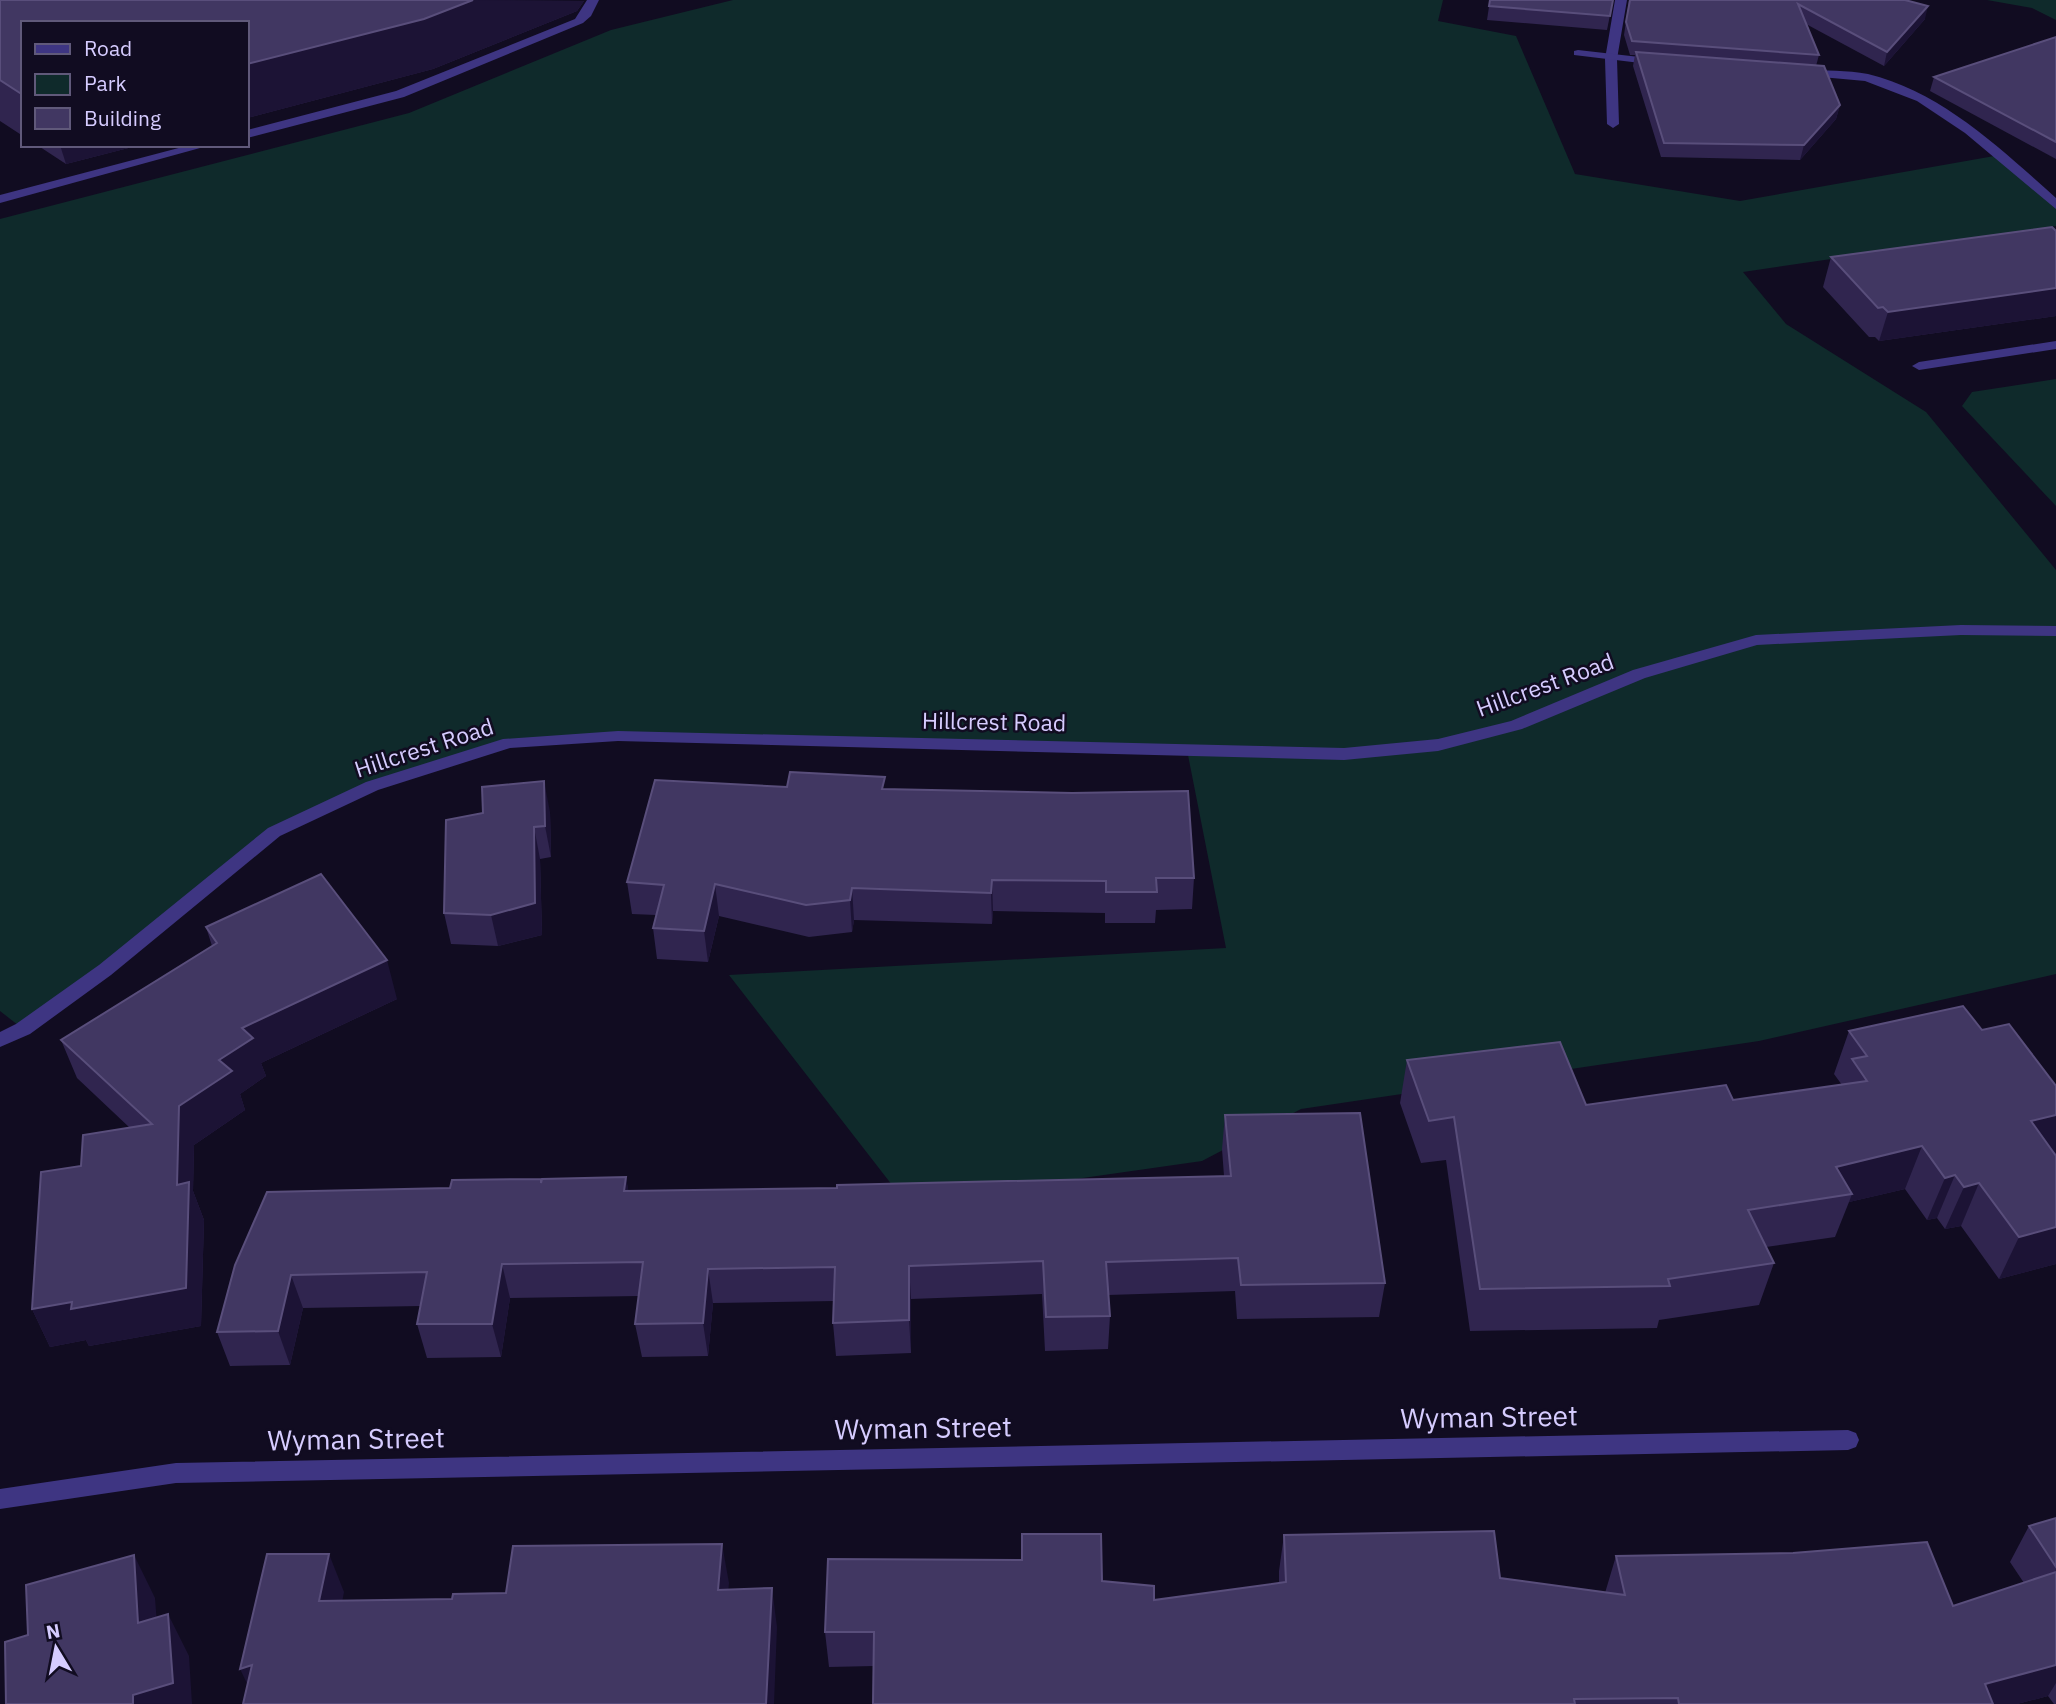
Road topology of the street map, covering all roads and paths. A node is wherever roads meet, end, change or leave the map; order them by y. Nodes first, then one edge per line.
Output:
1 (593, 0) edge
2 (1621, 0) edge
3 (1578, 53) dead end
4 (1611, 59) junction
5 (1665, 63) edge
6 (1786, 72) edge
7 (1613, 124) dead end
8 (248, 134) edge
9 (197, 147) edge
10 (0, 199) edge
11 (2056, 205) edge
12 (2056, 345) edge
13 (1919, 366) dead end
14 (2056, 631) edge
15 (0, 1040) edge
16 (1848, 1440) dead end
17 (0, 1499) edge

1 - 8 street
2 - 4 street
3 - 4 street
4 - 5 street
4 - 7 street
6 - 11 street
9 - 10 street
12 - 13 street
14 - 15 street, Hillcrest Road
16 - 17 street, Wyman Street

